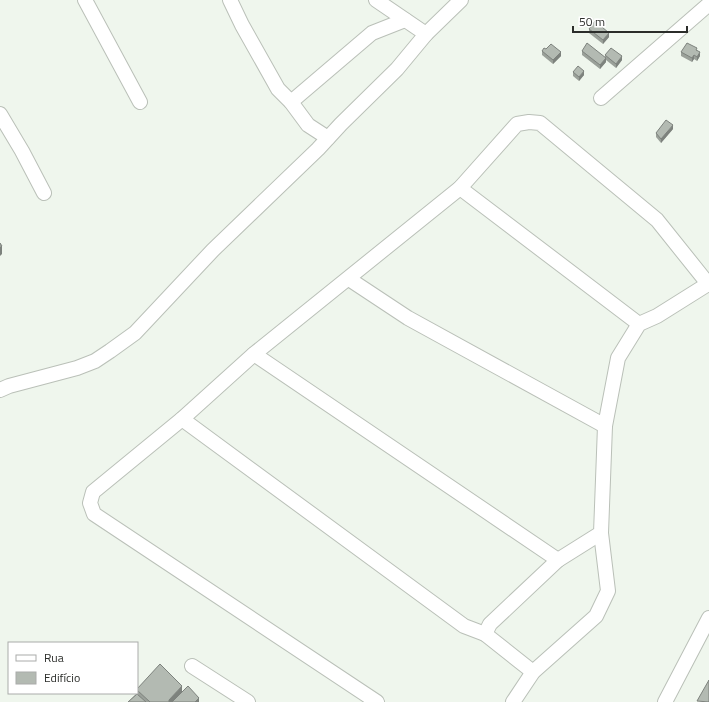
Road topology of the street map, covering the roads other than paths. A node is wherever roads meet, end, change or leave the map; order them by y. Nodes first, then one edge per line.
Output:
1 (85, 0) edge
2 (230, 0) edge
3 (376, 0) edge
4 (457, 2) edge
5 (709, 4) edge
6 (405, 20) junction
7 (426, 34) junction
8 (602, 98) dead end
9 (140, 102) dead end
10 (291, 102) junction
11 (0, 114) edge
12 (328, 138) junction
13 (460, 188) junction
14 (44, 192) dead end
15 (348, 279) junction
16 (708, 284) edge
17 (639, 324) junction
18 (254, 354) junction
19 (0, 390) edge
20 (182, 419) junction
21 (605, 426) junction
22 (602, 533) junction
23 (558, 560) junction
24 (709, 618) edge
25 (486, 634) junction
26 (192, 666) dead end
27 (533, 672) junction
28 (248, 702) edge
29 (377, 702) edge
30 (513, 702) edge
31 (665, 702) edge

1 - 9 street
2 - 10 street
3 - 6 street
4 - 7 street
5 - 8 street
6 - 7 street
6 - 10 street
7 - 12 street
10 - 12 street
11 - 14 street
12 - 19 street
13 - 15 street
13 - 16 street
13 - 17 street
15 - 18 street
15 - 21 street
16 - 17 street
17 - 21 street
18 - 20 street
18 - 23 street
20 - 25 street
20 - 29 street
21 - 22 street
22 - 23 street
22 - 27 street
23 - 25 street
24 - 31 street
25 - 27 street
26 - 28 street
27 - 30 street

